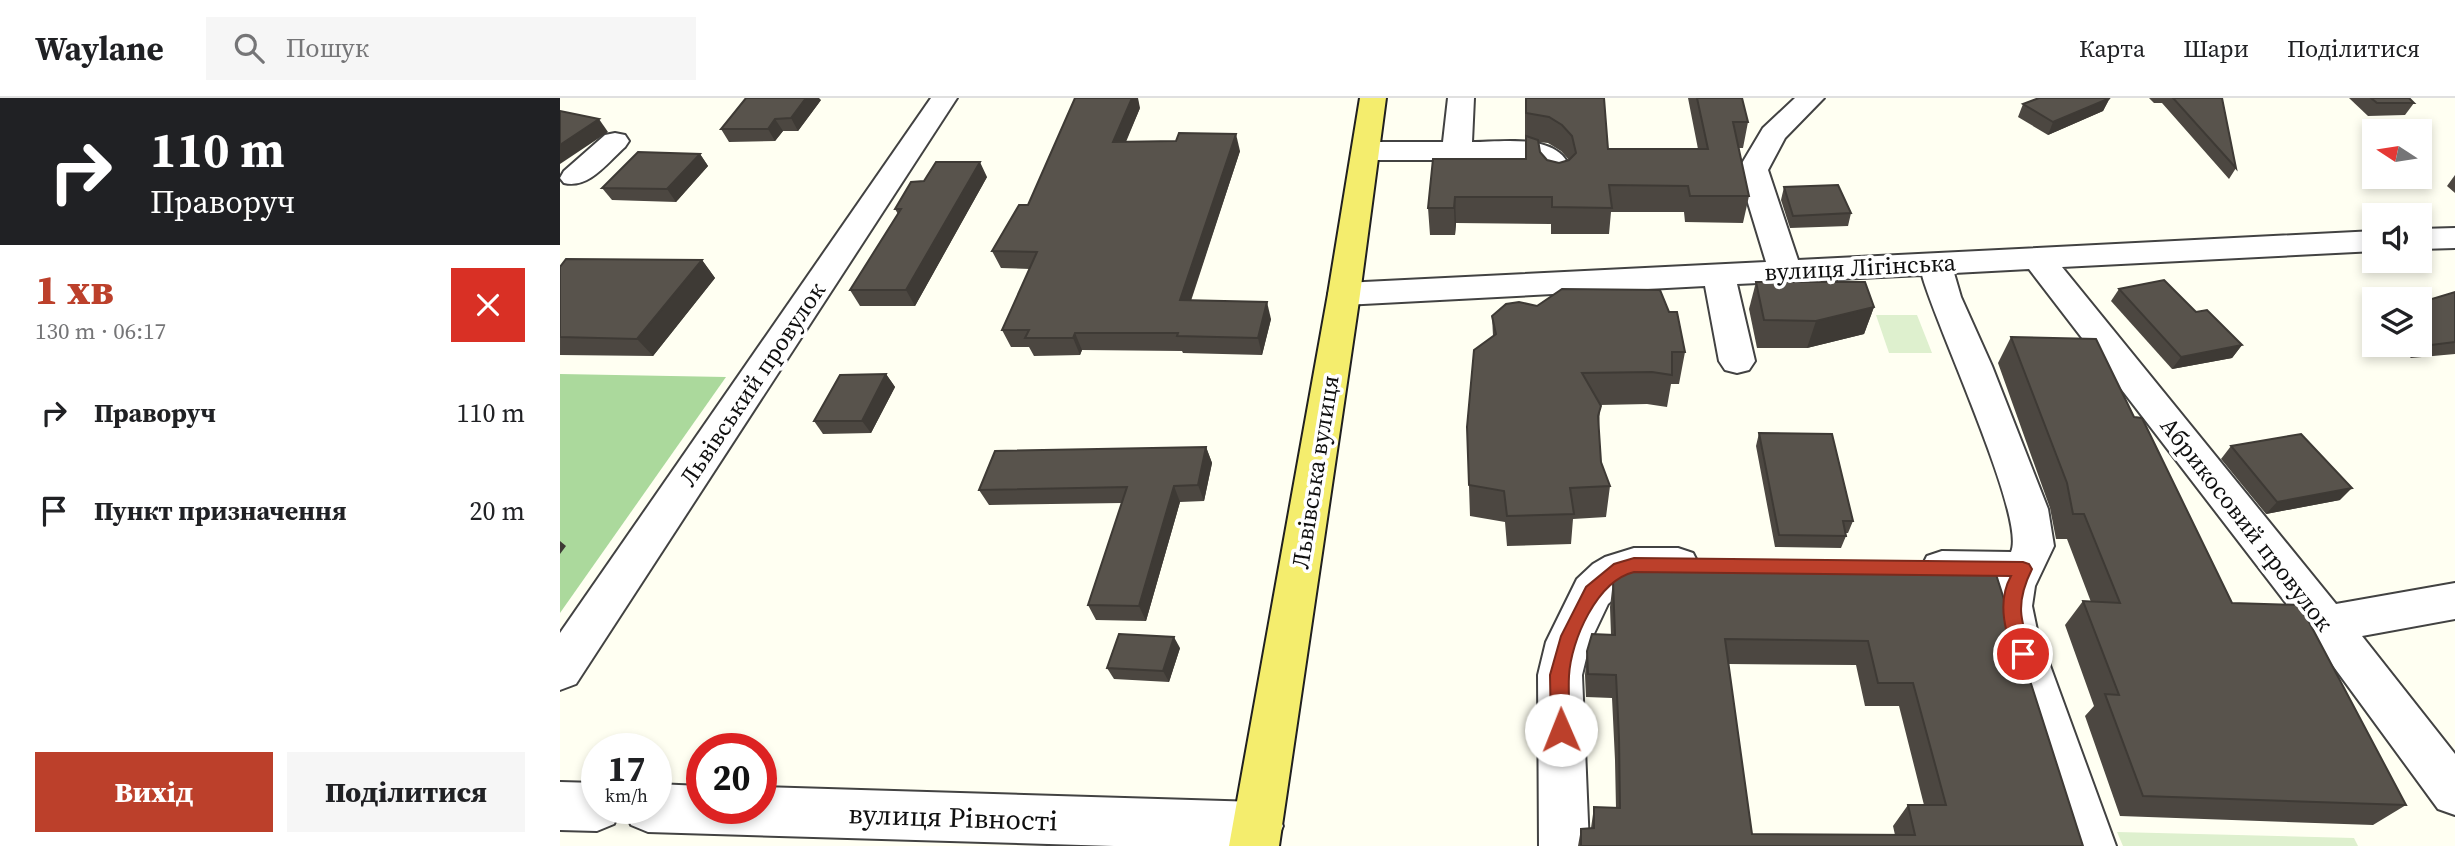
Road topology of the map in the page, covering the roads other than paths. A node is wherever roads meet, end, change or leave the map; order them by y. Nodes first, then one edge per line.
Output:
1 (944, 98) edge
2 (1373, 98) edge
3 (1461, 98) edge
4 (1811, 98) edge
5 (615, 141) dead end
6 (1457, 150) junction
7 (1366, 151) junction
8 (1557, 178) edge
9 (565, 182) edge
10 (2455, 237) edge
11 (2432, 238) edge
12 (2362, 242) edge
13 (2036, 258) junction
14 (1936, 263) junction
15 (1785, 271) junction
16 (1719, 275) junction
17 (1344, 294) junction
18 (1737, 361) dead end
19 (1718, 566) edge
20 (1898, 568) edge
21 (2023, 569) junction
22 (2455, 601) edge
23 (2327, 624) junction
24 (560, 670) edge
25 (2455, 792) edge
26 (560, 806) edge
27 (581, 807) edge
28 (672, 809) edge
29 (1256, 836) edge
30 (1564, 846) edge
31 (2091, 846) edge

1 - 24 street, Львівський провулок
2 - 7 main road, Львівська вулиця
3 - 6 street
4 - 15 street
5 - 9 street
6 - 7 street
6 - 8 street
7 - 17 main road, Львівська вулиця
10 - 11 street
12 - 13 street, вулиця Лігінська
13 - 14 street, вулиця Лігінська
13 - 23 street, Абрикосовий провулок
14 - 15 street, вулиця Лігінська
14 - 21 street
15 - 16 street, вулиця Лігінська
16 - 17 street, вулиця Лігінська
16 - 18 street
17 - 29 main road, Львівська вулиця
19 - 30 street
20 - 21 street
21 - 31 street
22 - 23 street
23 - 25 street, Абрикосовий провулок
26 - 27 street
28 - 29 street, вулиця Рівності

